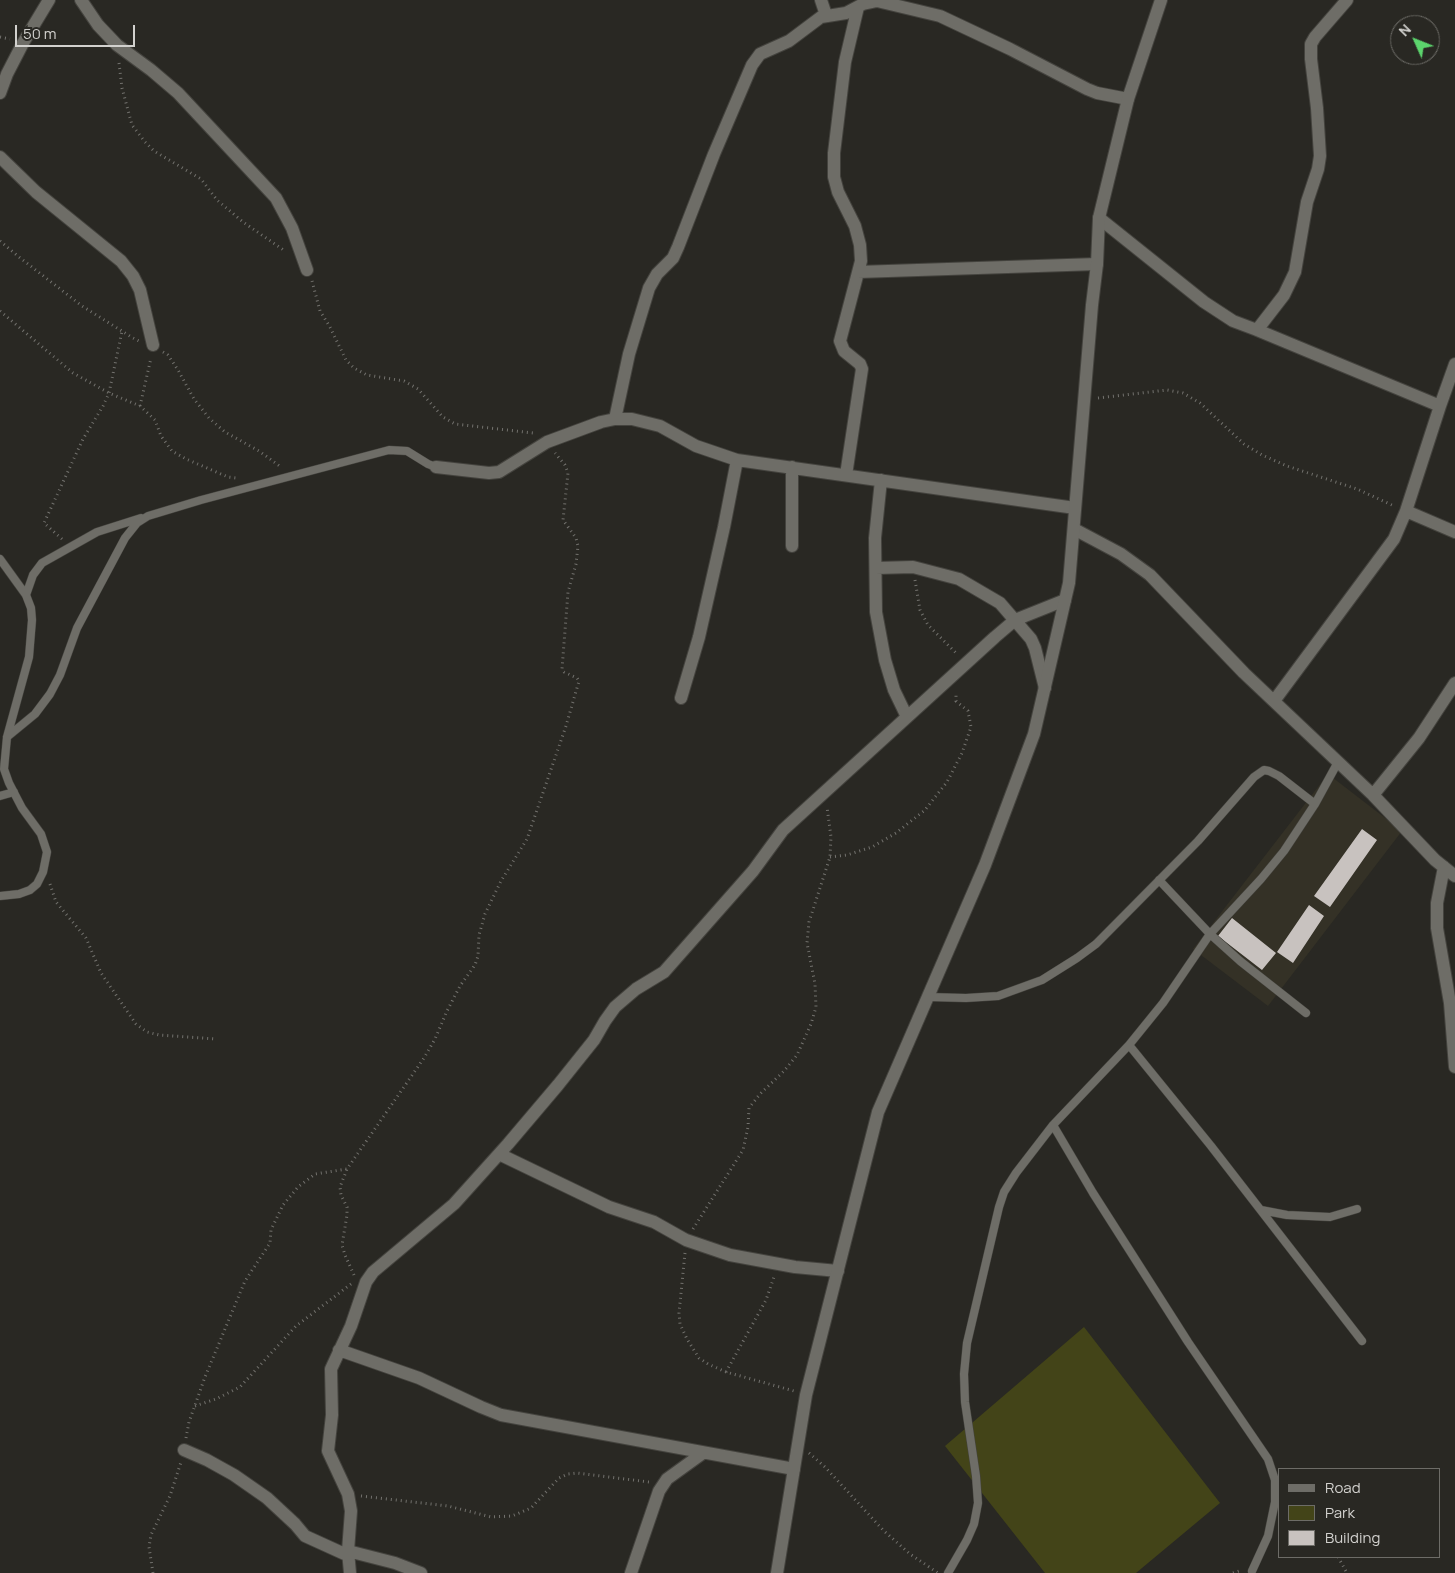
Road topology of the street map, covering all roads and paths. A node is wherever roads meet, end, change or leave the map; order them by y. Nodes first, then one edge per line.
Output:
1 (49, 0) edge
2 (80, 0) edge
3 (821, 0) edge
4 (1161, 0) edge
5 (1347, 0) edge
6 (858, 7) junction
7 (826, 15) junction
8 (0, 93) edge
9 (1128, 99) junction
10 (0, 157) edge
11 (1099, 218) junction
12 (1097, 264) junction
13 (307, 270) dead end
14 (858, 272) junction
15 (0, 311) edge
16 (1257, 330) junction
17 (122, 331) dead end
18 (153, 345) joint
19 (1455, 364) edge
20 (109, 393) junction
21 (1085, 400) junction
22 (140, 406) junction
23 (1440, 406) junction
24 (615, 419) junction
25 (546, 442) junction
26 (737, 460) junction
27 (436, 467) joint
28 (792, 468) junction
29 (846, 475) junction
30 (237, 478) dead end
31 (881, 480) junction
32 (1075, 508) junction
33 (1406, 511) junction
34 (148, 516) junction
35 (1074, 528) junction
36 (1455, 532) edge
37 (70, 546) junction
38 (792, 546) dead end
39 (0, 559) edge
40 (913, 567) junction
41 (876, 568) junction
42 (26, 595) junction
43 (1065, 600) junction
44 (1015, 620) junction
45 (960, 668) junction
46 (1455, 683) edge
47 (1045, 688) junction
48 (681, 698) dead end
49 (1274, 701) junction
50 (907, 717) junction
51 (7, 737) junction
52 (1338, 762) junction
53 (825, 791) junction
54 (14, 792) junction
55 (1373, 795) junction
56 (0, 796) edge
57 (1315, 804) junction
58 (830, 858) junction
59 (44, 867) junction
60 (1444, 867) junction
61 (1455, 876) edge
62 (1159, 880) junction
63 (0, 896) edge
64 (1210, 934) junction
65 (928, 997) junction
66 (1306, 1013) dead end
67 (216, 1039) dead end
68 (1129, 1045) junction
69 (1455, 1067) edge
70 (1053, 1125) junction
71 (499, 1154) junction
72 (347, 1169) junction
73 (1357, 1209) dead end
74 (1261, 1210) junction
75 (686, 1240) junction
76 (776, 1263) junction
77 (838, 1271) junction
78 (1362, 1341) dead end
79 (339, 1350) junction
80 (726, 1372) junction
81 (806, 1395) junction
82 (195, 1406) junction
83 (798, 1444) junction
84 (184, 1450) junction
85 (703, 1453) junction
86 (794, 1469) junction
87 (676, 1472) junction
88 (348, 1494) junction
89 (348, 1553) junction
90 (1339, 1558) edge
91 (1252, 1571) dead end
92 (153, 1573) edge
93 (350, 1573) edge
94 (421, 1573) edge
95 (632, 1573) edge
96 (777, 1573) edge
97 (938, 1573) edge
98 (948, 1573) edge
99 (1347, 1573) edge

1 - 8 street
2 - 13 street
3 - 7 street
4 - 9 street
5 - 16 street
6 - 7 street
6 - 9 street
6 - 14 street
7 - 24 street
9 - 11 street
10 - 18 street
11 - 12 street
11 - 16 street
12 - 14 street
12 - 21 street
14 - 29 street
15 - 20 path
16 - 23 street
17 - 20 path
18 - 22 path
19 - 23 street
20 - 22 path
20 - 37 path
21 - 32 street
21 - 33 path
22 - 30 path
23 - 33 street
24 - 25 street
24 - 26 street
25 - 27 street
25 - 72 path
26 - 28 street
26 - 48 street
27 - 34 lane
28 - 29 street
28 - 38 street
29 - 31 street
31 - 32 street
31 - 41 street
32 - 35 street
33 - 36 street
33 - 49 street
34 - 37 lane
34 - 51 lane
35 - 43 street
35 - 49 street
37 - 42 lane
39 - 42 lane
40 - 41 street
40 - 44 street
40 - 45 path
41 - 50 street
42 - 51 lane
43 - 44 street
43 - 47 street
44 - 45 street
44 - 47 street
45 - 50 street
45 - 58 path
46 - 55 street
47 - 65 street
49 - 52 street
50 - 53 street
51 - 54 lane
52 - 55 street
52 - 57 lane
53 - 58 path
53 - 71 street
54 - 56 lane
54 - 59 lane
55 - 60 street
57 - 62 lane
57 - 64 lane
58 - 75 path
59 - 63 lane
59 - 67 path
60 - 61 street
60 - 69 street
62 - 64 lane
62 - 65 lane
64 - 66 lane
64 - 68 lane
65 - 77 street
68 - 70 lane
68 - 74 lane
70 - 91 lane
70 - 98 lane
71 - 75 street
71 - 79 street
72 - 82 path
72 - 82 path
73 - 74 lane
74 - 78 lane
75 - 76 street
75 - 80 path
76 - 77 street
76 - 80 path
77 - 81 street
79 - 85 street
79 - 88 street
80 - 81 path
81 - 83 street
82 - 84 path
83 - 86 street
83 - 97 path
84 - 89 street
84 - 92 path
85 - 86 street
85 - 87 street
86 - 96 street
87 - 88 path
87 - 95 street
88 - 89 street
89 - 93 street
89 - 94 street
90 - 99 path

